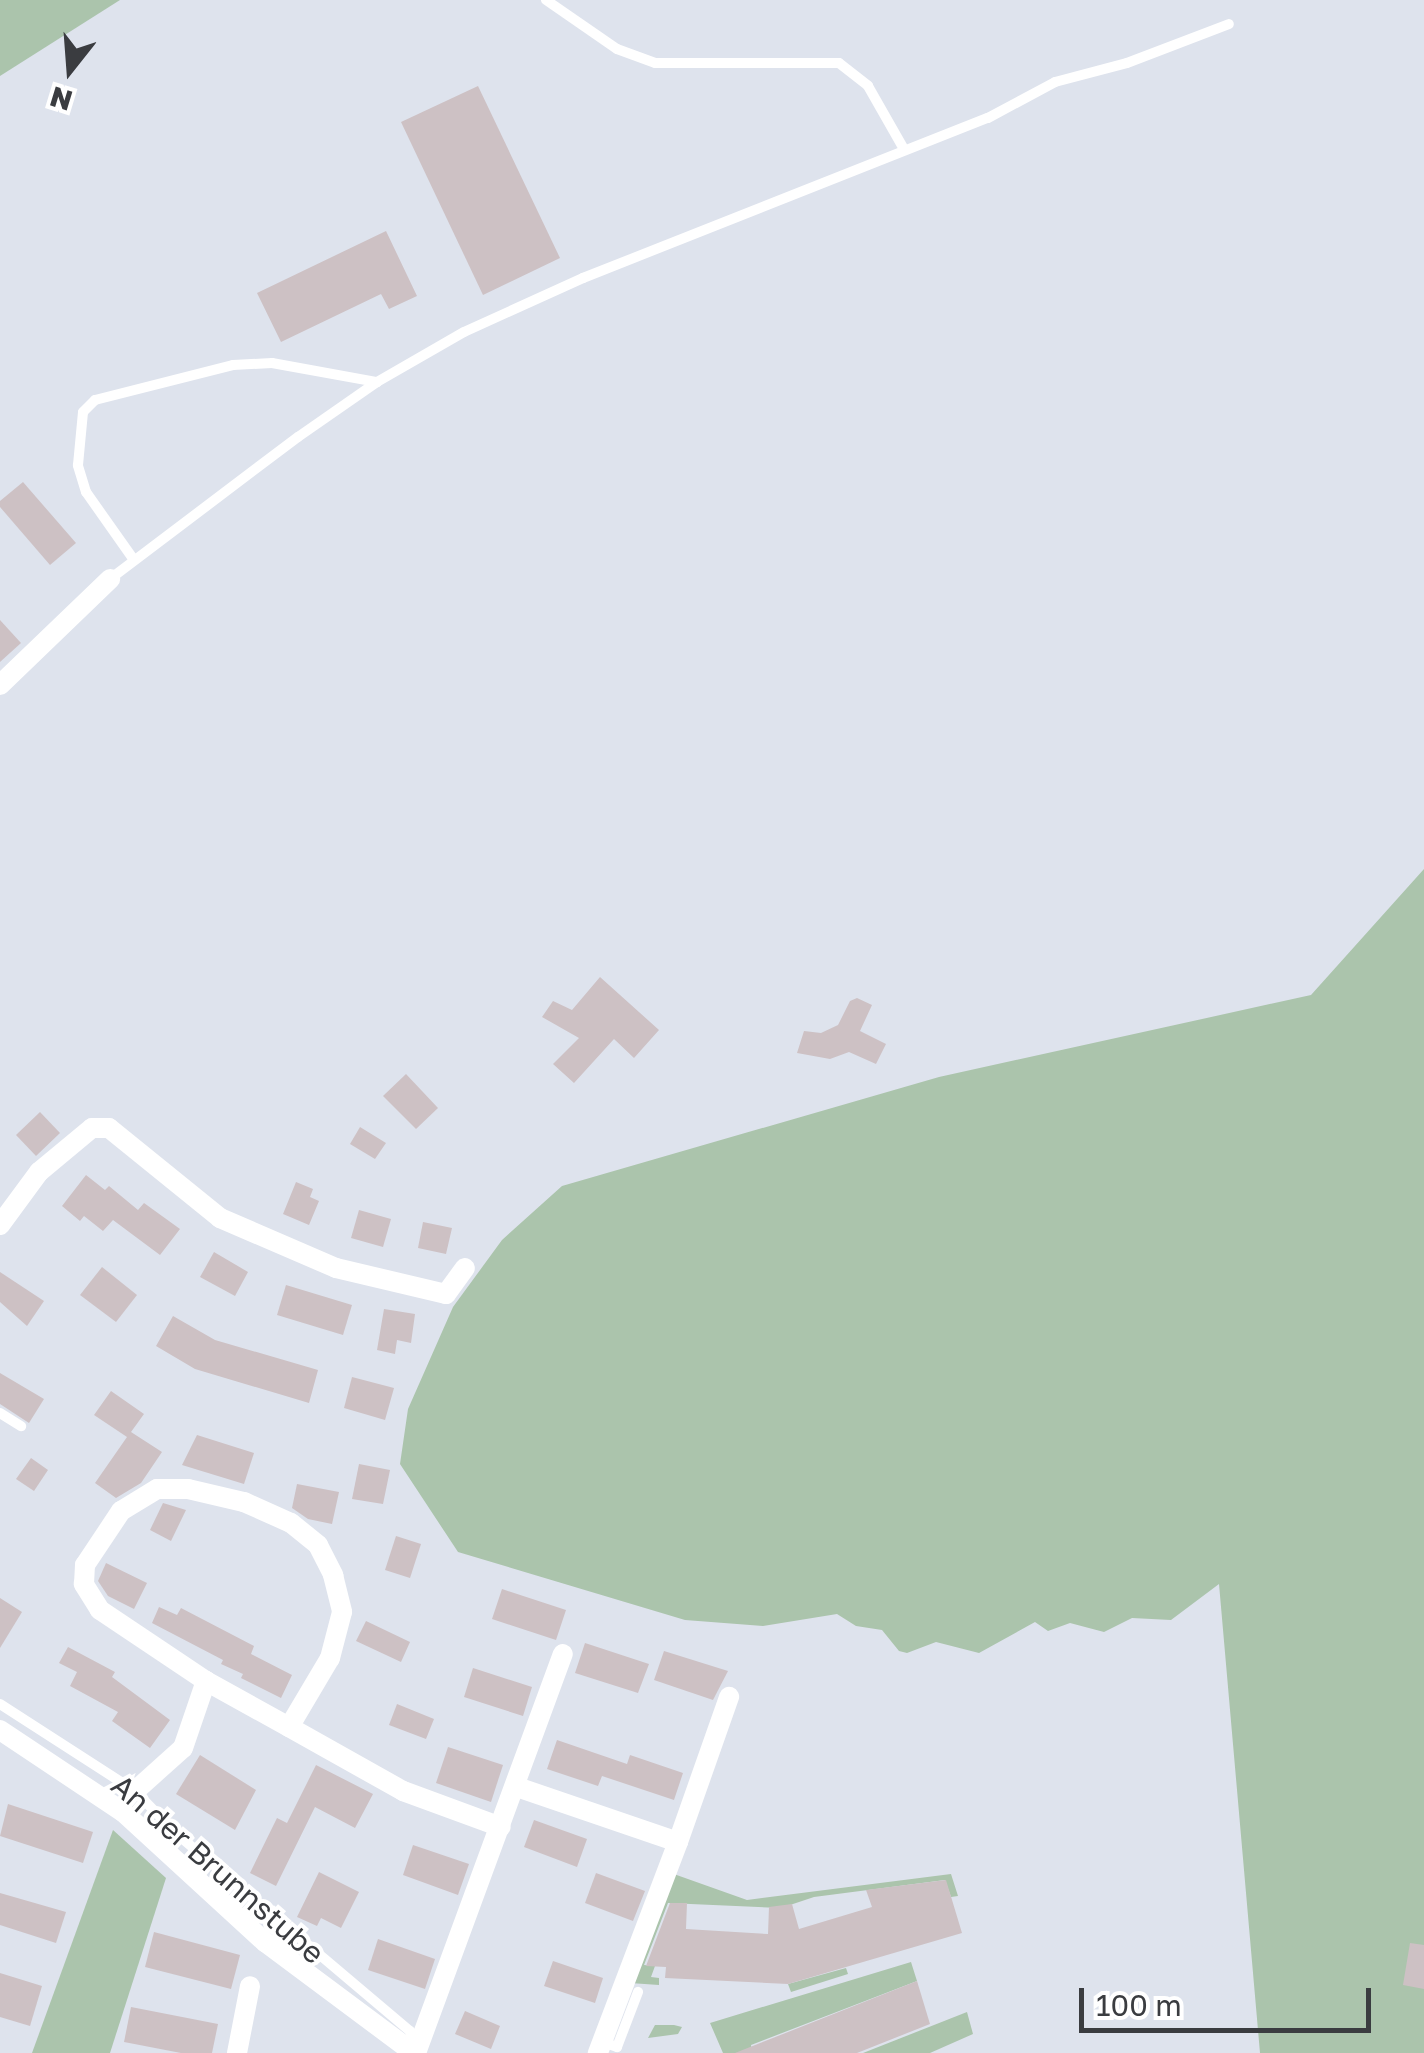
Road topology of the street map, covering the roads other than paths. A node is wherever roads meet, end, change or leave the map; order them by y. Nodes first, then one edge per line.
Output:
1 (546, 0) edge
2 (1228, 24) dead end
3 (904, 149) junction
4 (377, 382) junction
5 (134, 560) junction
6 (110, 579) joint
7 (0, 685) edge
8 (0, 1225) edge
9 (465, 1268) dead end
10 (0, 1413) edge
11 (21, 1426) dead end
12 (563, 1654) dead end
13 (206, 1681) junction
14 (729, 1697) dead end
15 (0, 1704) edge
16 (290, 1727) junction
17 (0, 1730) edge
18 (516, 1787) junction
19 (136, 1791) junction
20 (501, 1826) junction
21 (678, 1842) junction
22 (250, 1986) dead end
23 (638, 1992) dead end
24 (600, 2047) edge
25 (237, 2053) edge
26 (415, 2053) edge

1 - 3 lane
2 - 3 lane
3 - 4 lane
4 - 5 lane
4 - 5 lane
5 - 6 lane
6 - 7 street
8 - 9 street
10 - 11 lane
12 - 18 street
13 - 16 street
13 - 16 street
13 - 19 street
14 - 21 street
15 - 19 lane, An der Brunnstube
16 - 20 street
17 - 26 street, An der Brunnstube
18 - 20 street
18 - 21 street
19 - 26 lane, An der Brunnstube
20 - 26 street
21 - 24 street
22 - 25 street
23 - 24 lane

